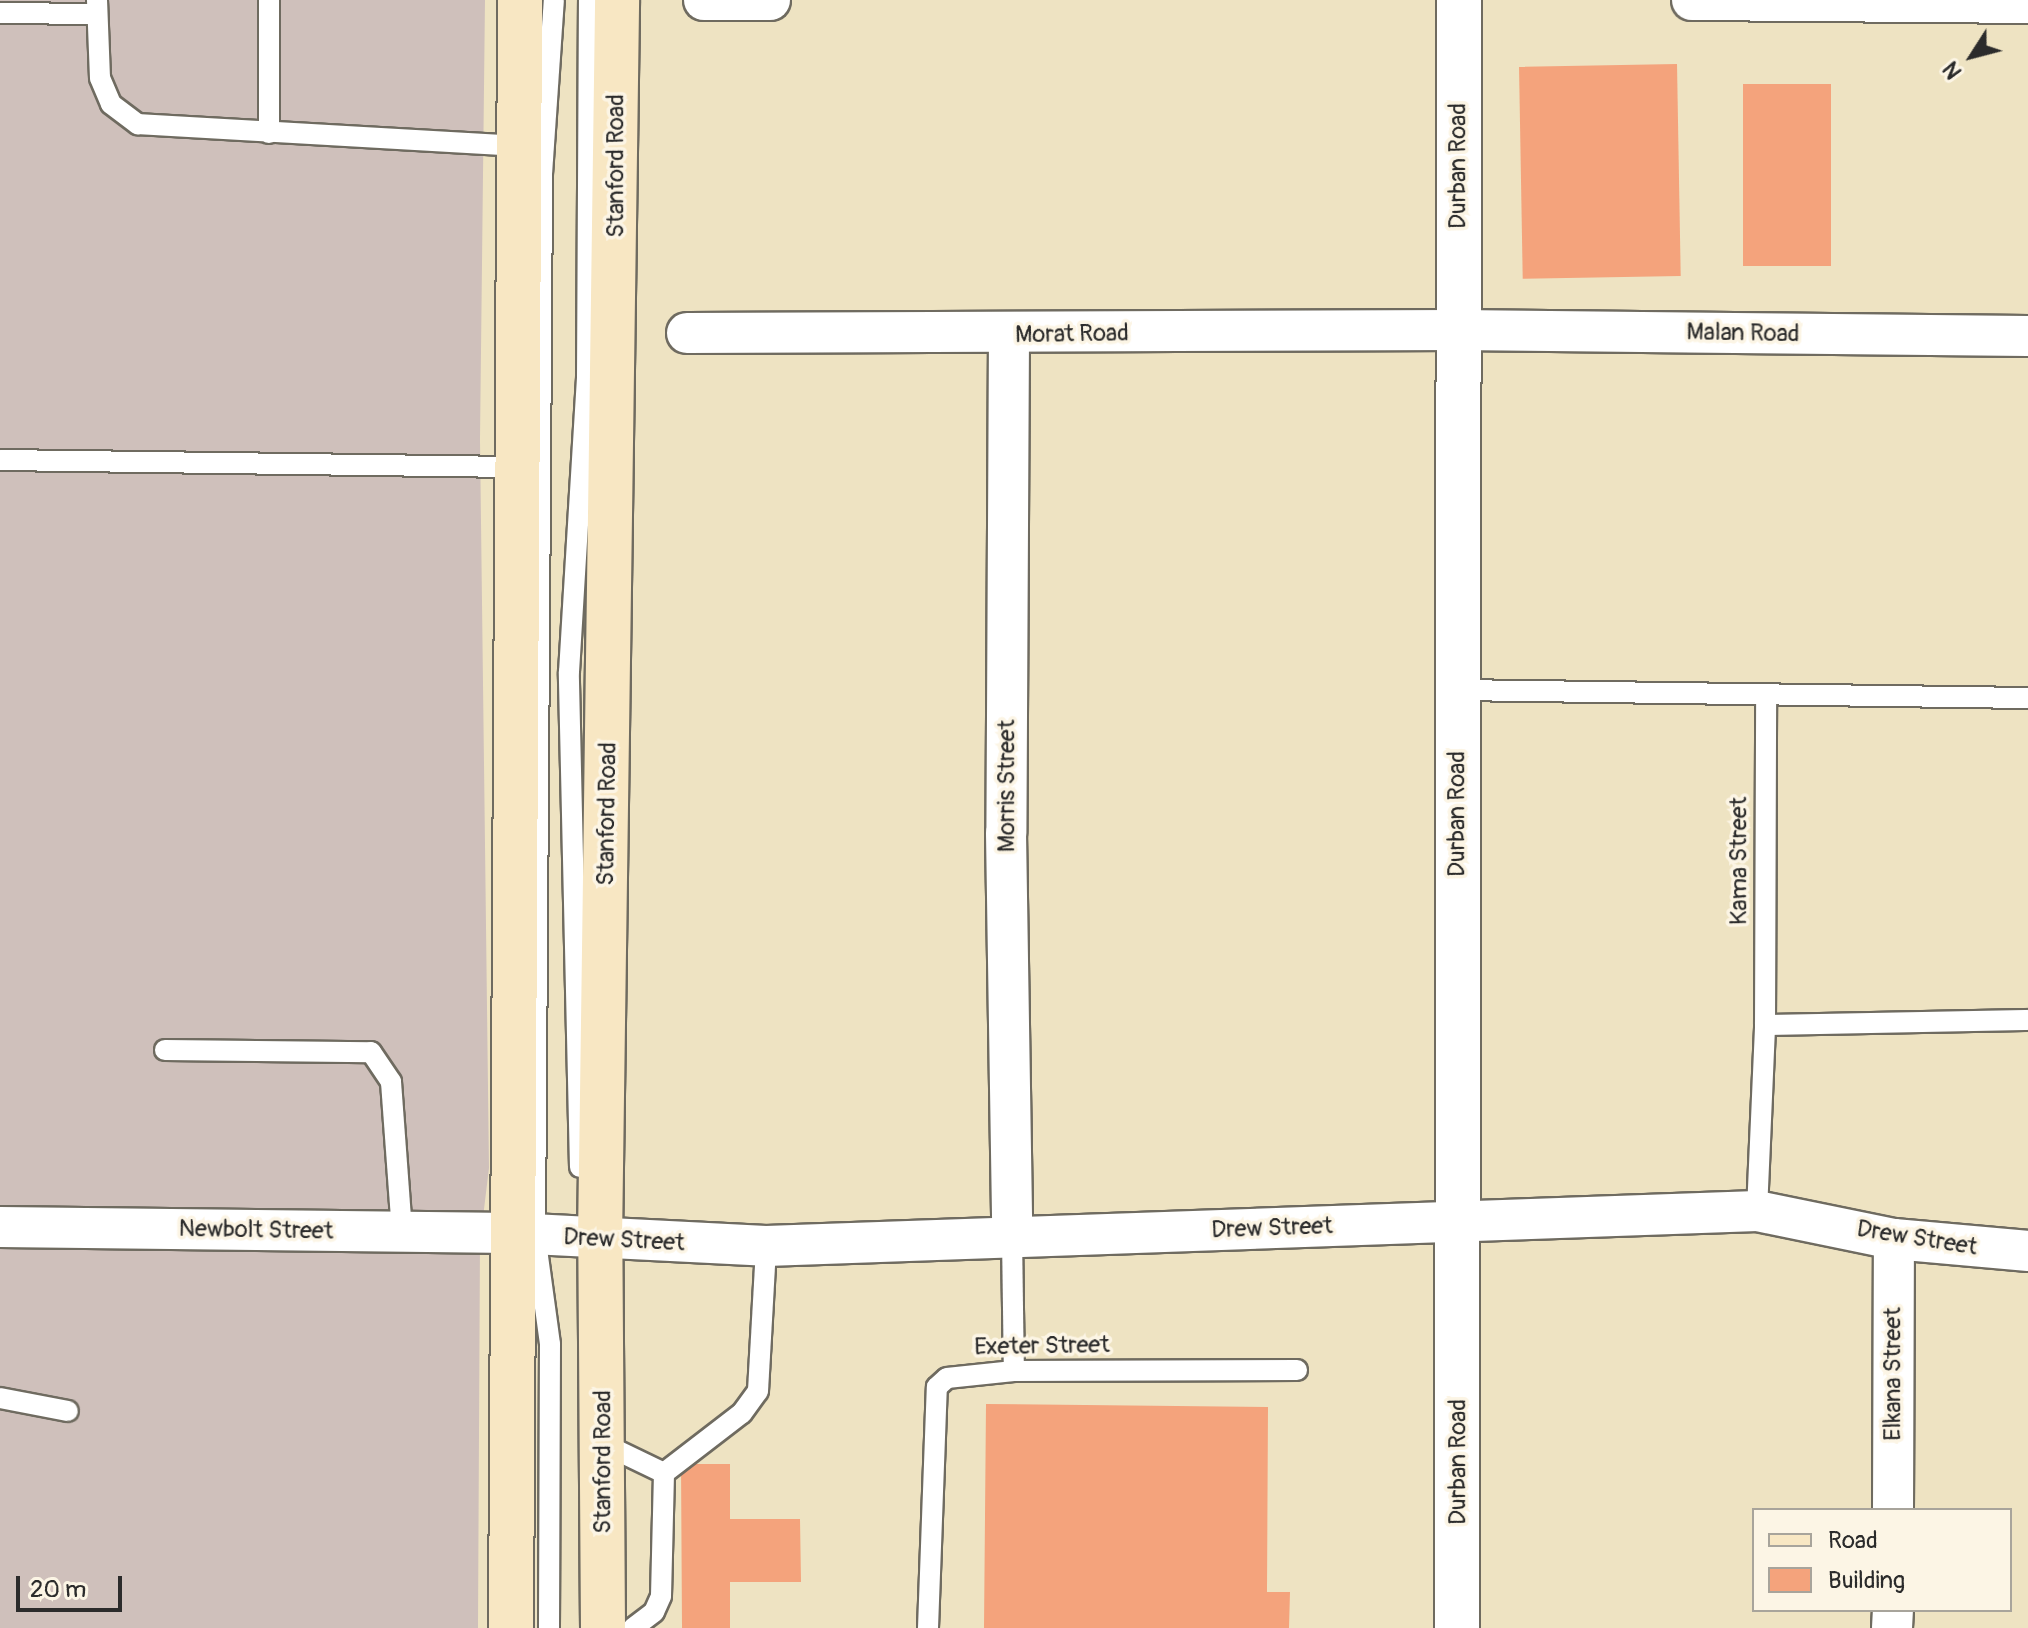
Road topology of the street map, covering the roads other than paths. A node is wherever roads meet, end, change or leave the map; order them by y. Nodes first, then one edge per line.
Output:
1 (269, 0) edge
2 (520, 0) edge
3 (554, 0) edge
4 (589, 0) edge
5 (617, 0) edge
6 (704, 0) edge
7 (770, 0) edge
8 (1459, 0) edge
9 (1692, 0) edge
10 (2028, 3) edge
11 (97, 7) edge
12 (0, 13) edge
13 (269, 133) junction
14 (518, 146) junction
15 (1457, 330) junction
16 (687, 333) dead end
17 (1009, 335) junction
18 (2028, 336) edge
19 (0, 460) edge
20 (516, 467) junction
21 (1456, 690) junction
22 (1766, 698) junction
23 (2028, 698) edge
24 (2028, 1020) edge
25 (1765, 1025) junction
26 (165, 1050) dead end
27 (1757, 1211) junction
28 (1459, 1222) junction
29 (0, 1227) edge
30 (402, 1232) junction
31 (524, 1234) junction
32 (1012, 1236) junction
33 (591, 1239) junction
34 (1894, 1239) junction
35 (766, 1246) junction
36 (2028, 1251) edge
37 (1297, 1370) dead end
38 (1014, 1371) junction
39 (0, 1398) edge
40 (68, 1411) dead end
41 (604, 1444) junction
42 (664, 1473) junction
43 (1893, 1508) edge
44 (511, 1628) edge
45 (549, 1628) edge
46 (584, 1628) edge
47 (603, 1628) edge
48 (633, 1628) edge
49 (928, 1628) edge
50 (1457, 1628) edge

1 - 13 lane
2 - 14 main road
3 - 31 lane
4 - 33 lane
5 - 33 main road, Stanford Road
6 - 7 street
8 - 15 street, Durban Road
9 - 10 street
11 - 12 lane
11 - 13 lane
13 - 14 lane
14 - 20 main road
15 - 17 street, Morat Road
15 - 18 street, Malan Road
15 - 21 street, Durban Road
16 - 17 street, Morat Road
17 - 32 street, Morris Street
19 - 20 lane
20 - 31 main road
21 - 22 lane
21 - 28 street, Durban Road
22 - 23 lane
22 - 25 lane, Kama Street
24 - 25 lane
25 - 27 lane, Kama Street
26 - 30 lane
27 - 28 street, Drew Street
27 - 34 street, Drew Street
28 - 32 street, Drew Street
28 - 50 street, Durban Road
29 - 30 street, Newbolt Street
30 - 31 street, Newbolt Street
31 - 33 street, Drew Street
31 - 44 main road
31 - 45 lane
32 - 35 street, Drew Street
32 - 38 lane
33 - 35 street, Drew Street
33 - 41 main road, Stanford Road
33 - 46 lane
34 - 36 street, Drew Street
34 - 43 street, Elkana Street
35 - 42 lane
37 - 38 lane, Exeter Street
38 - 49 lane, Exeter Street
39 - 40 lane
41 - 42 lane
41 - 47 main road, Stanford Road
42 - 48 lane

